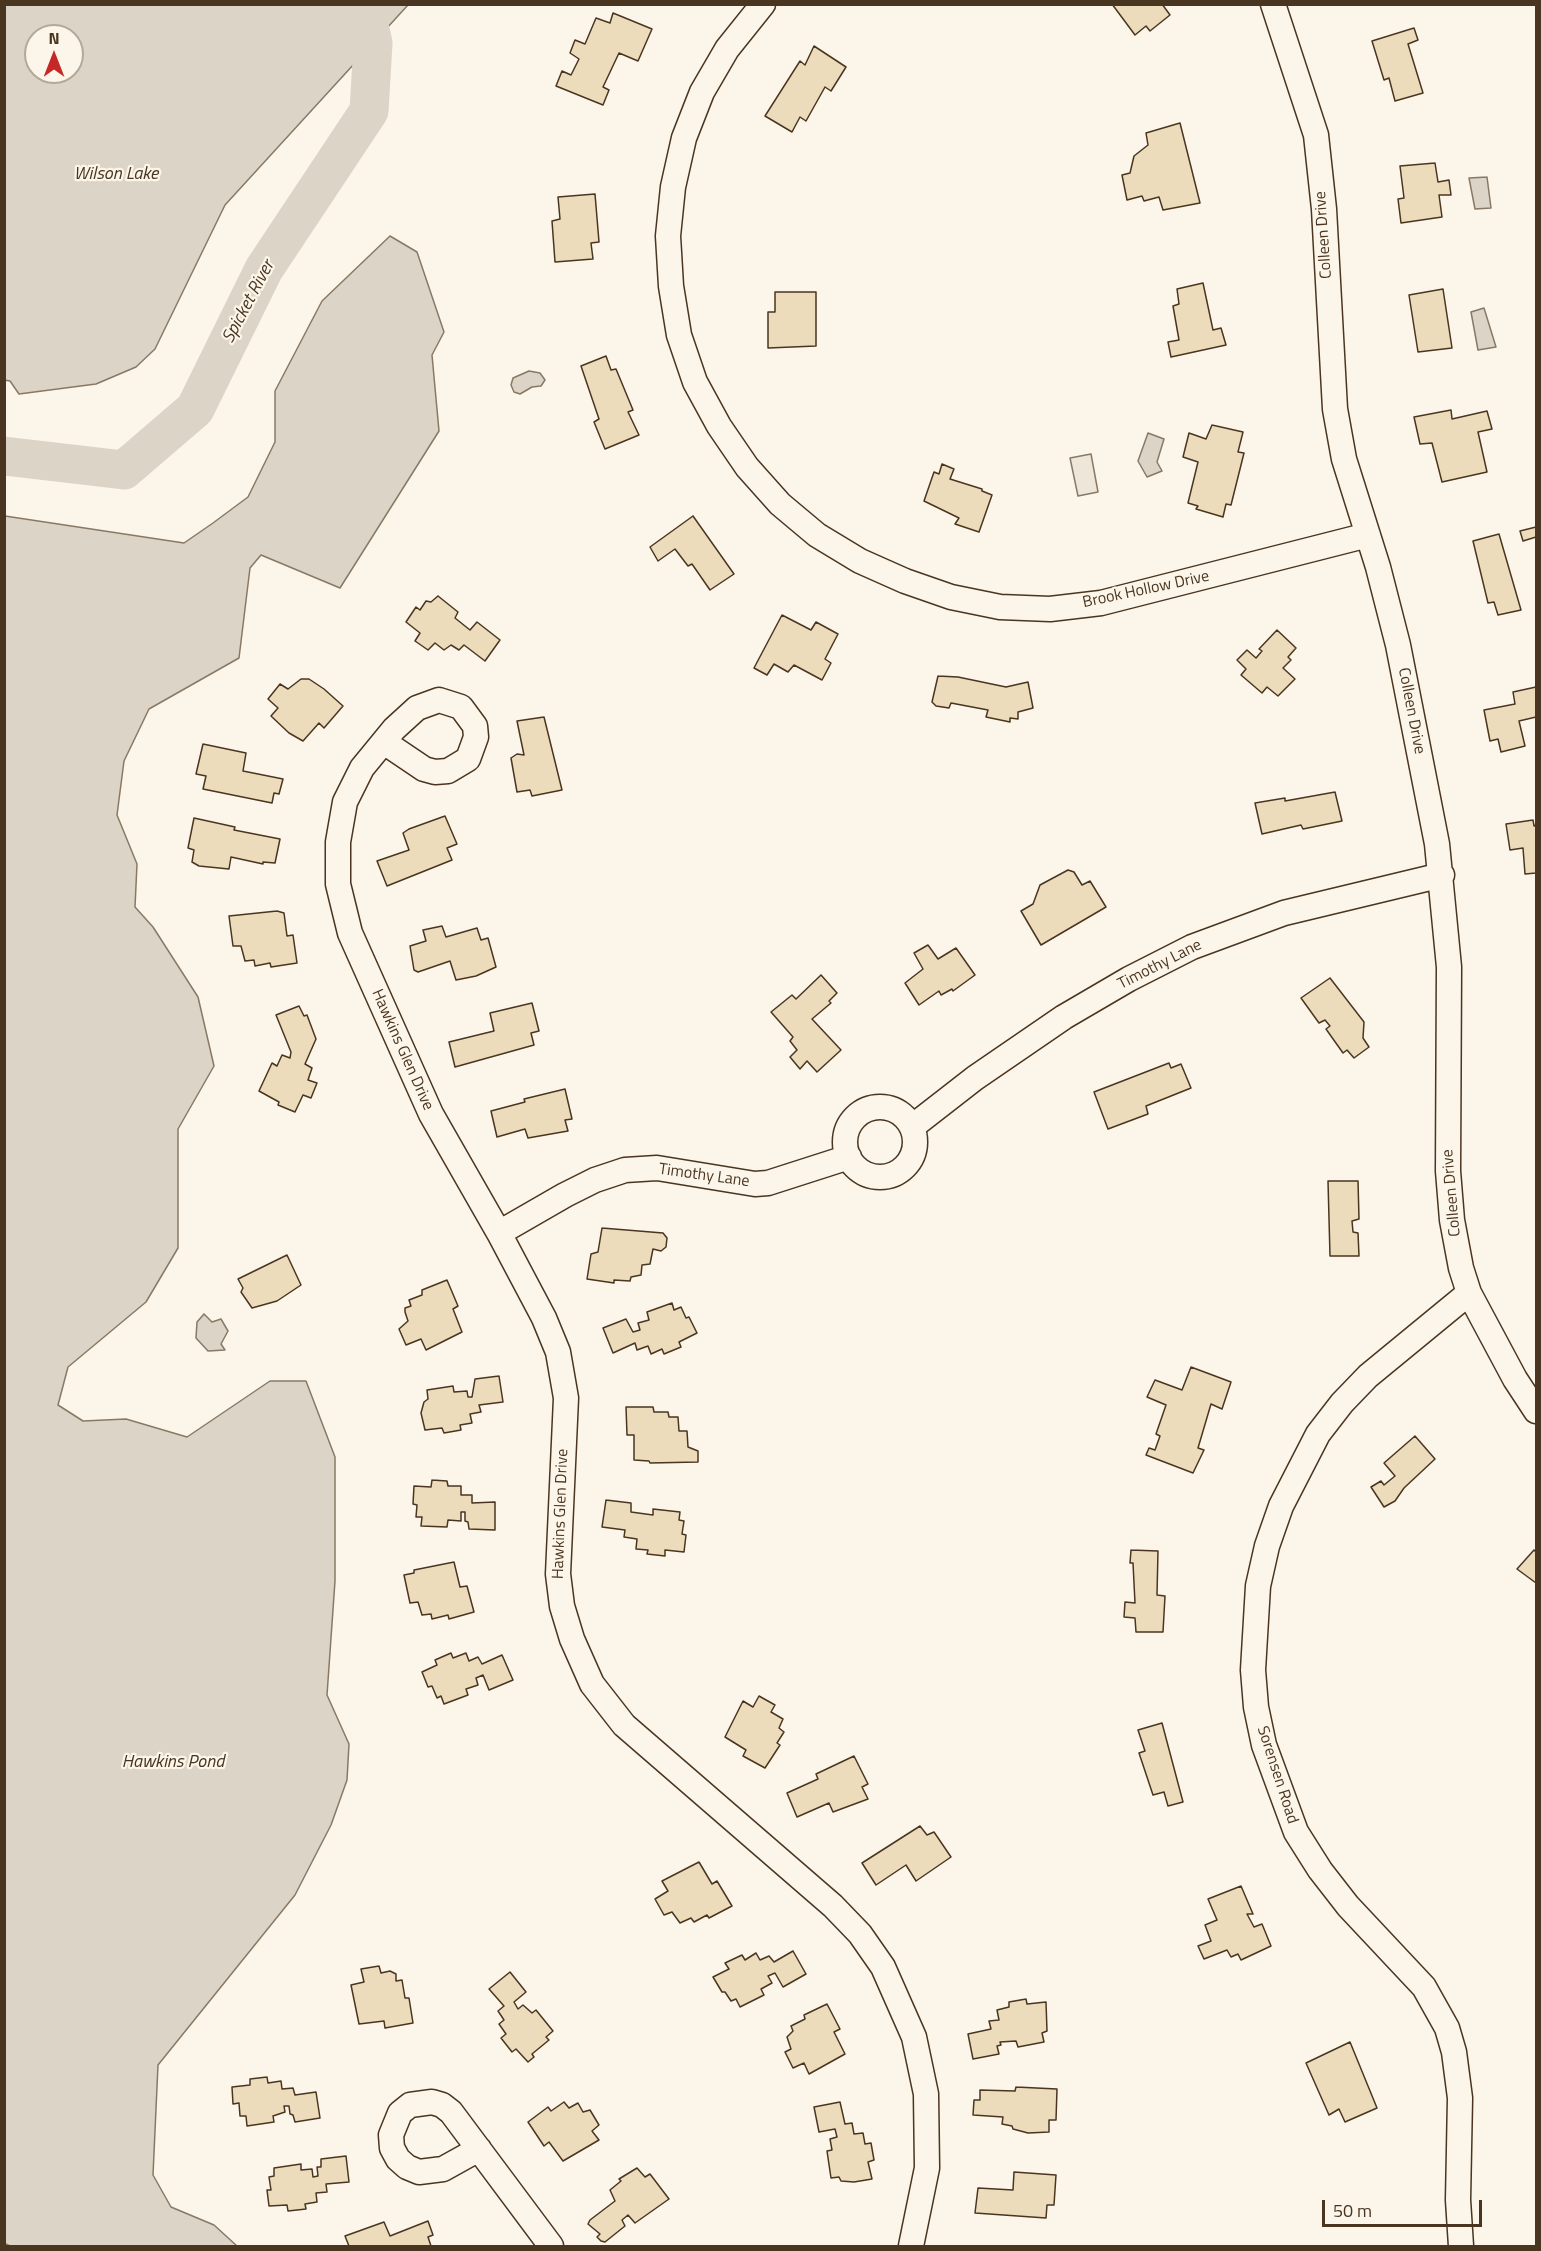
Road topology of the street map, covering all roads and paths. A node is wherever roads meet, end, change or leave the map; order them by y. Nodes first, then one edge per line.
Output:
1 (763, 4) edge
2 (1273, 4) edge
3 (1368, 535) junction
4 (384, 742) dead end
5 (1442, 875) junction
6 (912, 1127) junction
7 (849, 1157) junction
8 (499, 1233) junction
9 (1469, 1293) junction
10 (1536, 1411) edge
11 (479, 2149) dead end
12 (551, 2247) edge
13 (911, 2247) edge
14 (1461, 2247) edge

1 - 3 street, Brook Hollow Drive
2 - 3 street, Colleen Drive
3 - 5 street, Colleen Drive
4 - 8 street, Hawkins Glen Drive
5 - 6 street, Timothy Lane
5 - 9 street, Colleen Drive
6 - 7 street
6 - 7 street
7 - 8 street, Timothy Lane
8 - 13 street, Hawkins Glen Drive
9 - 10 street, Colleen Drive
9 - 14 street, Sorensen Road
11 - 12 street

